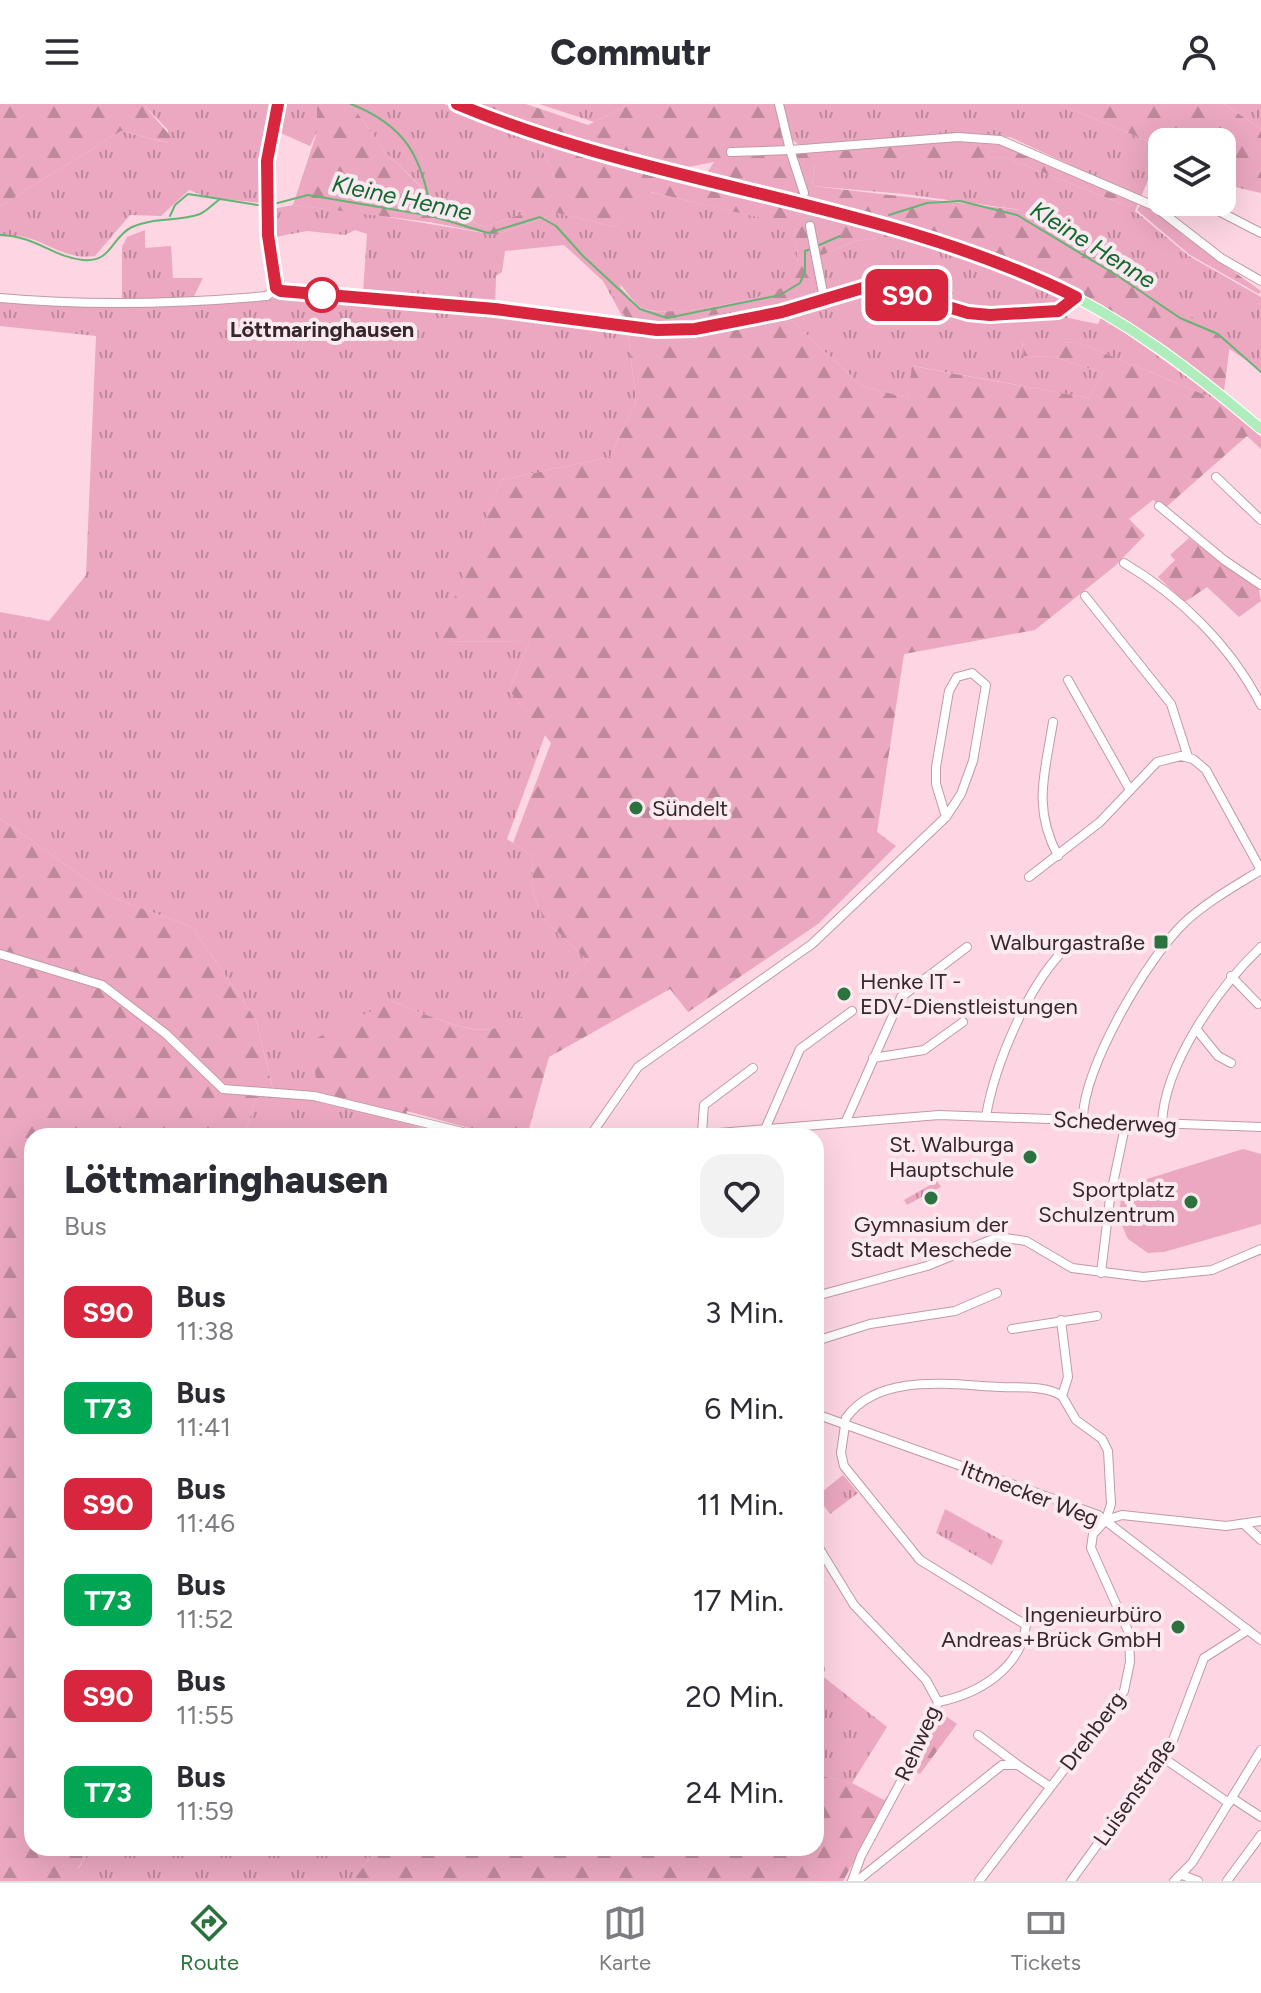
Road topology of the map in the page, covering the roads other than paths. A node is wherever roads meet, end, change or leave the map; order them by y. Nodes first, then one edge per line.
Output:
1 (279, 104) edge
2 (457, 104) edge
3 (779, 104) edge
4 (790, 150) junction
5 (731, 152) dead end
6 (804, 193) tunnel mouth
7 (1228, 216) edge
8 (810, 226) tunnel mouth
9 (1261, 233) edge
10 (1261, 281) edge
11 (276, 288) junction
12 (1076, 297) junction
13 (0, 298) edge
14 (824, 298) junction
15 (1261, 429) edge
16 (1216, 477) dead end
17 (1159, 506) dead end
18 (1261, 520) edge
19 (1124, 563) dead end
20 (1261, 585) edge
21 (1085, 596) dead end
22 (1068, 680) dead end
23 (1261, 705) edge
24 (1053, 722) dead end
25 (1188, 757) junction
26 (1130, 790) junction
27 (946, 817) junction
28 (1058, 856) junction
29 (1261, 870) edge
30 (1029, 877) dead end
31 (1068, 946) dead end
32 (967, 947) dead end
33 (1261, 947) edge
34 (0, 954) edge
35 (1231, 976) junction
36 (1258, 1004) dead end
37 (852, 1011) dead end
38 (963, 1022) dead end
39 (1197, 1030) junction
40 (873, 1058) junction
41 (1231, 1063) dead end
42 (753, 1068) dead end
43 (986, 1116) junction
44 (1083, 1120) junction
45 (846, 1121) junction
46 (1126, 1122) junction
47 (1162, 1124) junction
48 (766, 1127) junction
49 (1261, 1127) edge
50 (446, 1128) edge
51 (596, 1128) edge
52 (702, 1128) edge
53 (755, 1128) edge
54 (1261, 1249) edge
55 (1101, 1273) junction
56 (997, 1293) dead end
57 (824, 1294) edge
58 (1097, 1316) dead end
59 (1061, 1320) junction
60 (1012, 1329) dead end
61 (824, 1338) edge
62 (1062, 1396) junction
63 (824, 1417) edge
64 (844, 1424) junction
65 (1106, 1520) junction
66 (1261, 1521) edge
67 (1244, 1524) junction
68 (1261, 1540) edge
69 (824, 1556) edge
70 (1248, 1630) junction
71 (1261, 1640) edge
72 (938, 1702) junction
73 (978, 1735) dead end
74 (1261, 1750) edge
75 (1162, 1757) junction
76 (1018, 1765) junction
77 (1049, 1786) junction
78 (1230, 1800) junction
79 (1261, 1817) edge
80 (1261, 1835) edge
81 (1178, 1878) edge
82 (855, 1881) edge
83 (979, 1881) edge
84 (1071, 1881) edge
85 (1198, 1881) edge
86 (1227, 1881) edge

1 - 11 street
2 - 12 main road
3 - 4 street
4 - 5 street
4 - 6 street
4 - 10 street
7 - 9 street
8 - 14 street
11 - 13 street
11 - 14 street
12 - 14 street
12 - 15 main road
16 - 18 street
17 - 20 street
19 - 23 street
21 - 25 street
22 - 26 street
24 - 28 street
25 - 26 street
25 - 29 street
26 - 28 street
27 - 27 street
27 - 51 street
28 - 30 street
29 - 44 street
31 - 43 street
32 - 40 street
33 - 35 street
34 - 50 street
35 - 36 street
35 - 39 street
37 - 48 street
38 - 40 street
39 - 41 street
39 - 47 street
40 - 45 street
42 - 52 street
43 - 44 street, Schederweg
43 - 45 street, Schederweg
44 - 46 street, Schederweg
45 - 48 street, Schederweg
46 - 47 street, Schederweg
46 - 55 street
47 - 49 street, Schederweg
48 - 53 street, Schederweg
54 - 55 street
55 - 57 street
56 - 61 street
58 - 59 street
59 - 60 street
59 - 62 street
62 - 64 street
62 - 65 street, Drehberg
63 - 64 street, Ittmecker Weg
64 - 65 street, Ittmecker Weg
64 - 72 street
65 - 67 street
65 - 70 street, Ittmecker Weg
65 - 77 street, Drehberg
66 - 67 street
67 - 68 street
69 - 72 street, Rehweg
70 - 71 street, Ittmecker Weg
70 - 75 street, Luisenstraße
72 - 82 street, Rehweg
73 - 76 street
74 - 78 street
75 - 78 street
75 - 84 street, Luisenstraße
76 - 77 street
76 - 82 street
77 - 83 street, Drehberg
78 - 79 street
78 - 81 street
80 - 86 street
81 - 85 street

